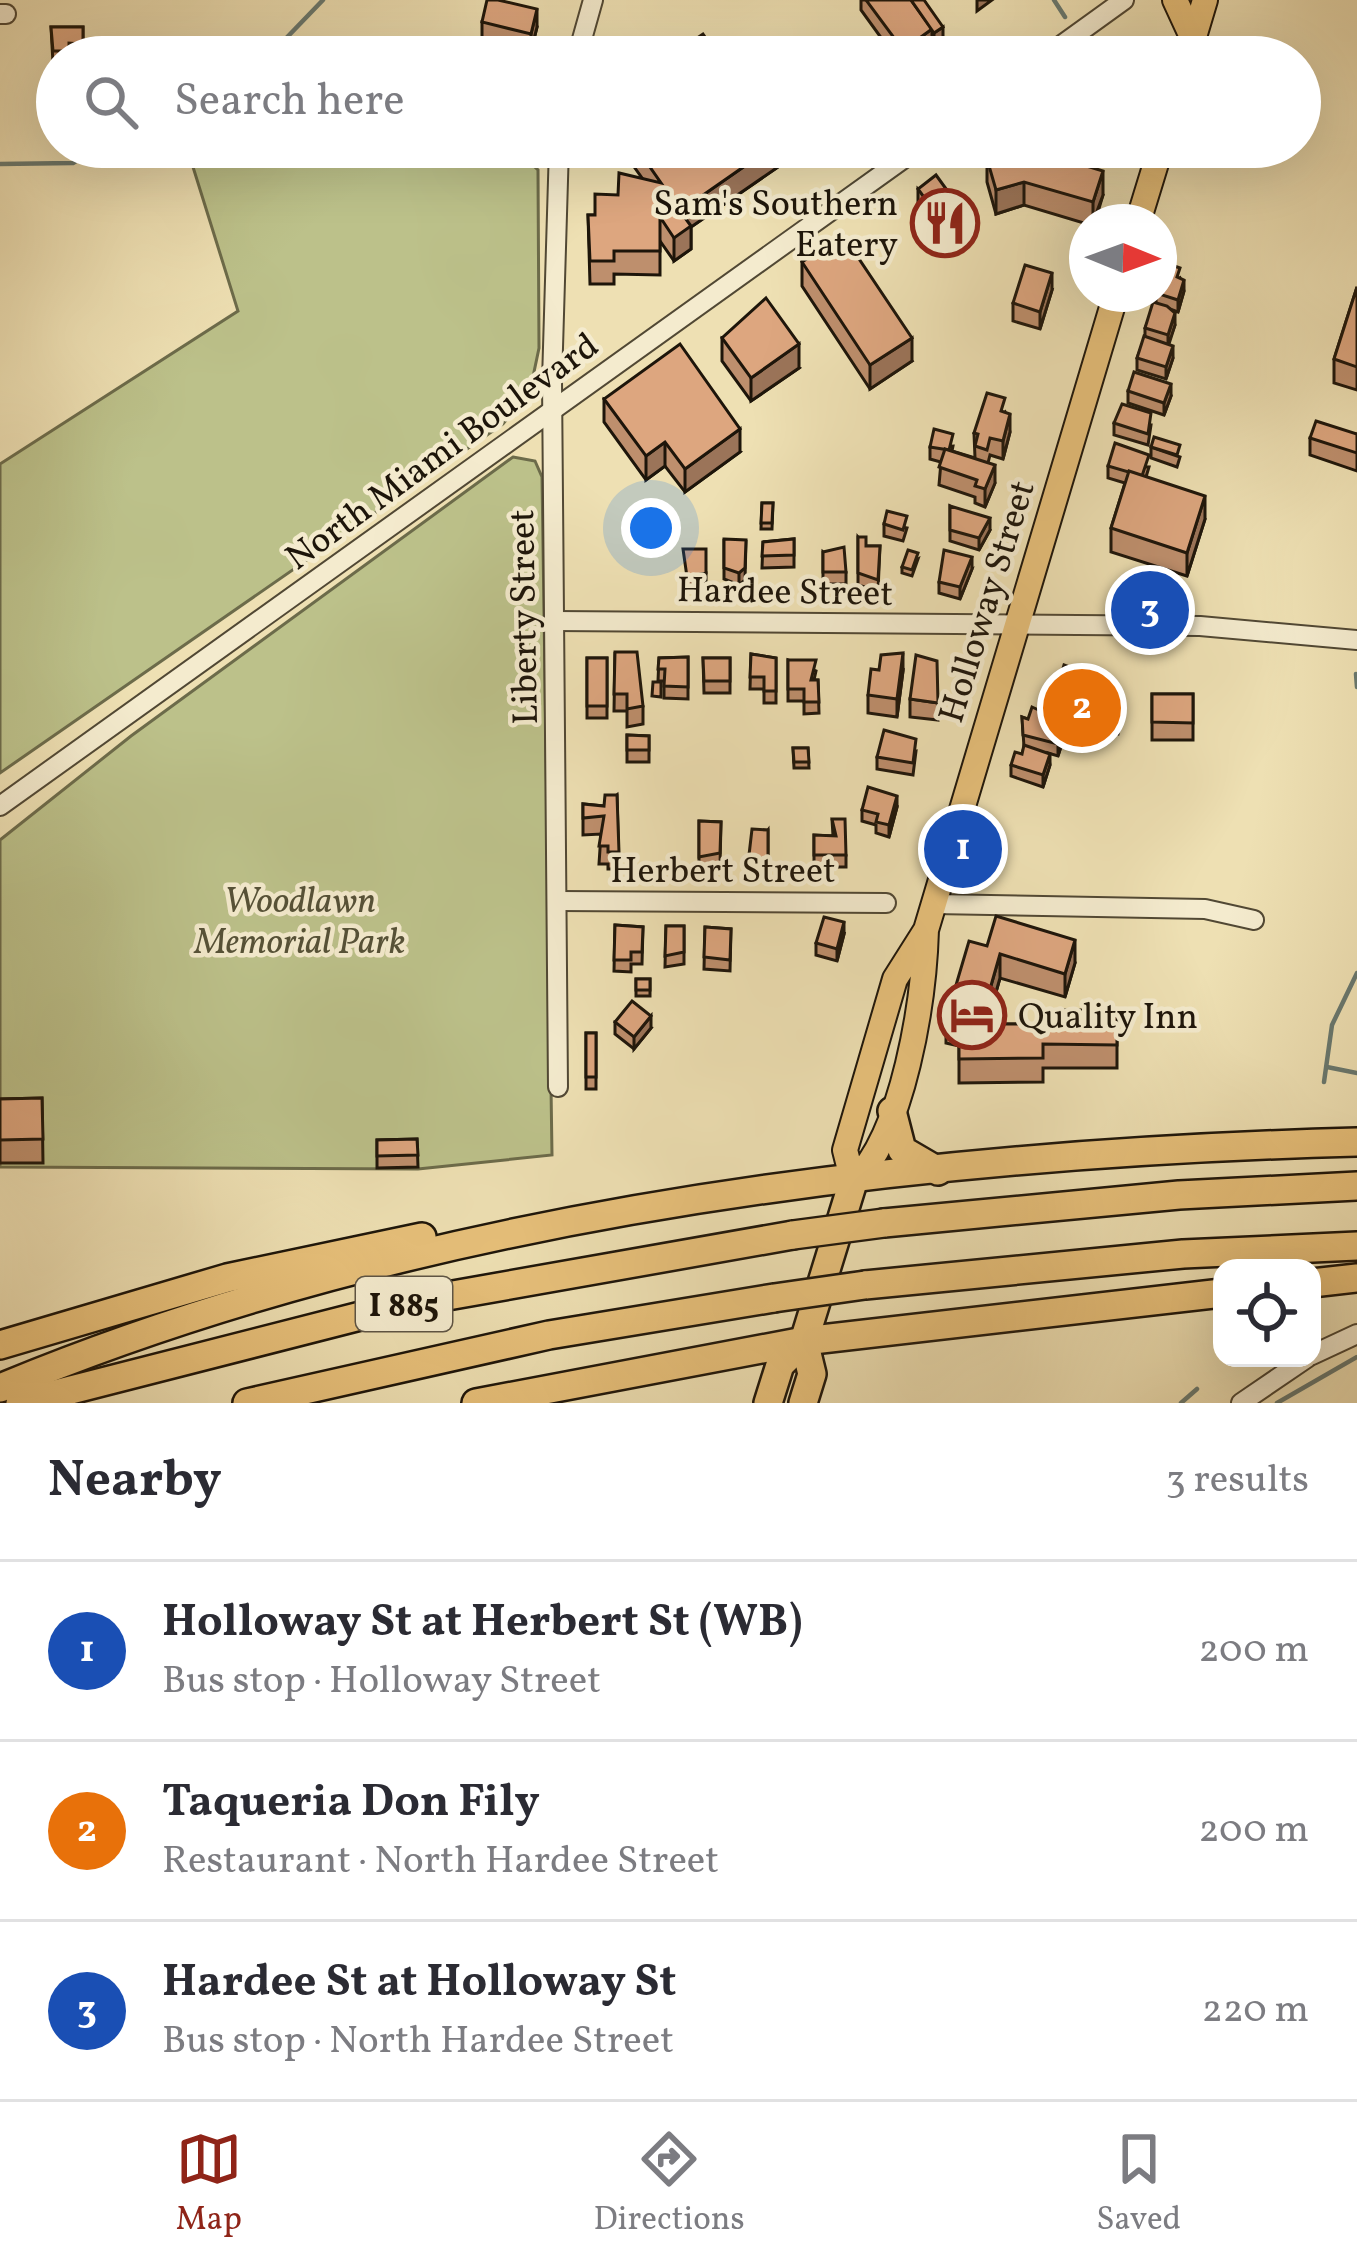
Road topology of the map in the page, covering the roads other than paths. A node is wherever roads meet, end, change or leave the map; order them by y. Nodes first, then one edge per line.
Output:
1 (593, 0) edge
2 (1124, 0) edge
3 (1175, 0) edge
4 (1205, 0) edge
5 (583, 36) edge
6 (1074, 36) edge
7 (1187, 36) edge
8 (1194, 36) edge
9 (559, 168) edge
10 (891, 168) edge
11 (1154, 168) edge
12 (1143, 204) edge
13 (1111, 312) edge
14 (552, 411) junction
15 (555, 621) junction
16 (1015, 626) junction
17 (1357, 640) edge
18 (0, 806) edge
19 (559, 901) junction
20 (886, 903) dead end
21 (934, 904) junction
22 (1254, 920) dead end
23 (926, 930) junction
24 (558, 1087) dead end
25 (892, 1111) junction
26 (1357, 1142) edge
27 (941, 1172) junction
28 (853, 1182) junction
29 (1357, 1186) edge
30 (569, 1222) junction
31 (1357, 1246) edge
32 (1357, 1278) edge
33 (1321, 1282) edge
34 (1213, 1294) edge
35 (1357, 1334) edge
36 (804, 1342) junction
37 (0, 1345) edge
38 (1321, 1352) edge
39 (712, 1360) junction
40 (1295, 1367) edge
41 (0, 1388) edge
42 (20, 1403) edge
43 (247, 1403) edge
44 (476, 1403) edge
45 (766, 1403) edge
46 (803, 1403) edge
47 (1241, 1403) edge

1 - 5 street
2 - 6 street
3 - 7 main road
4 - 8 main road
9 - 14 street, Liberty Street
10 - 14 street, North Miami Boulevard
11 - 12 main road
13 - 16 main road, Holloway Street
14 - 15 street, Liberty Street
14 - 18 street, North Miami Boulevard
15 - 16 street, Hardee Street
15 - 19 street, Liberty Street
16 - 17 street, Hardee Street
16 - 21 main road, Holloway Street
19 - 20 street, Herbert Street
19 - 24 street, Liberty Street
21 - 22 street
21 - 23 main road, Holloway Street
23 - 25 main road, Holloway Street
23 - 28 main road, Holloway Street
25 - 27 highway
25 - 28 main road, Holloway Street
26 - 27 highway
27 - 28 highway
28 - 30 highway
28 - 36 highway, Holloway Street
29 - 42 highway, I 885, bridge
30 - 37 highway
30 - 41 highway
31 - 43 highway, I 885, bridge
32 - 33 highway
34 - 36 highway
35 - 38 street
36 - 39 highway
36 - 45 highway, Holloway Street
36 - 46 highway, Holloway Street
39 - 44 highway
39 - 45 highway
40 - 47 street

